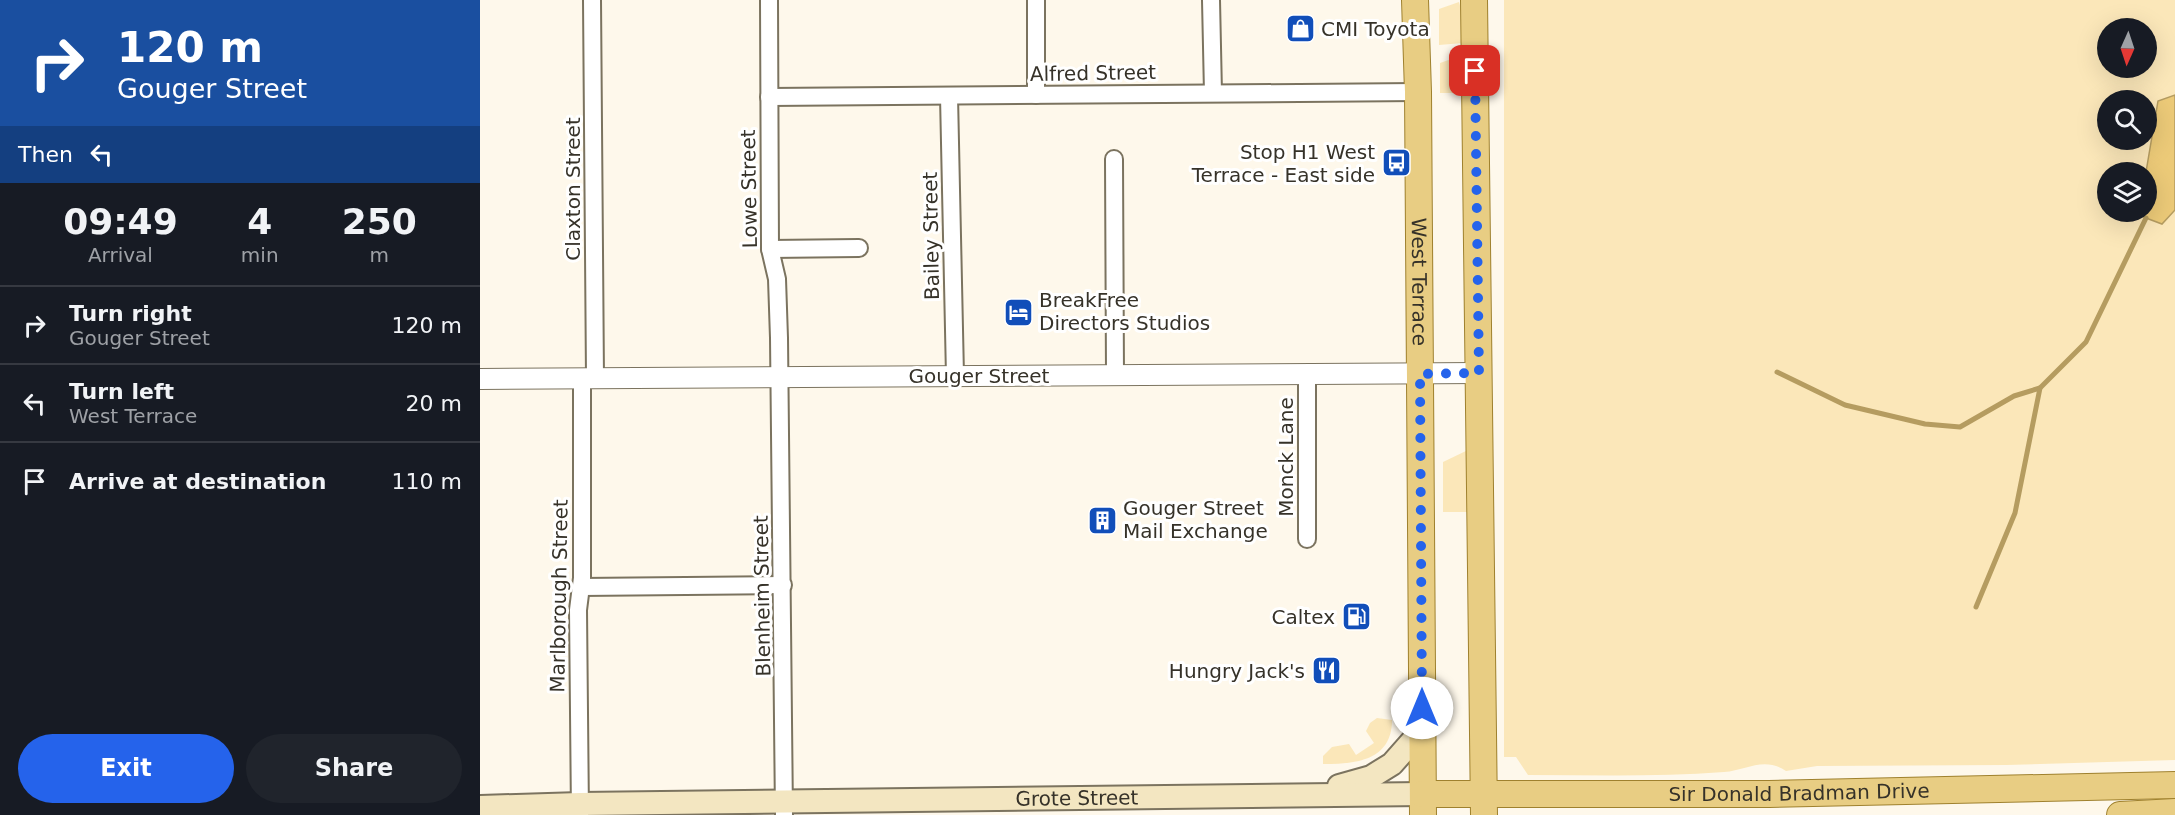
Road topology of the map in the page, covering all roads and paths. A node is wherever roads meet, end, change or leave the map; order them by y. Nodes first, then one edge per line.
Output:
1 (592, 0) edge
2 (769, 0) edge
3 (1036, 0) edge
4 (1211, 0) edge
5 (1415, 0) edge
6 (1474, 0) edge
7 (1418, 92) junction
8 (1213, 93) junction
9 (1036, 95) junction
10 (949, 96) junction
11 (769, 97) junction
12 (1114, 159) dead end
13 (859, 248) dead end
14 (770, 249) junction
15 (1479, 373) junction
16 (1307, 374) junction
17 (1420, 374) junction
18 (1115, 375) junction
19 (955, 376) junction
20 (780, 377) junction
21 (588, 378) junction
22 (480, 379) edge
23 (1307, 539) dead end
24 (783, 585) junction
25 (581, 587) junction
26 (1422, 730) junction
27 (2175, 784) edge
28 (1309, 794) junction
29 (1423, 804) edge
30 (1483, 804) edge
31 (480, 807) edge
32 (959, 807) edge
33 (784, 808) edge
34 (571, 809) edge
35 (2175, 812) edge
36 (2121, 815) edge

1 - 21 street, Claxton Street
2 - 11 street, Lowe Street
3 - 9 street
4 - 8 street
5 - 7 main road, West Terrace
6 - 15 main road
7 - 8 street, Alfred Street
7 - 17 main road, West Terrace
8 - 9 street, Alfred Street
9 - 10 street, Alfred Street
10 - 11 street, Alfred Street
10 - 19 street, Bailey Street
11 - 14 street, Lowe Street
12 - 18 street
13 - 14 street
14 - 20 street, Lowe Street
15 - 17 street, Gouger Street
15 - 30 main road
16 - 17 street, Gouger Street
16 - 18 street, Gouger Street
16 - 23 street, Monck Lane
17 - 26 main road, West Terrace
18 - 19 street, Gouger Street
19 - 20 street, Gouger Street
20 - 21 street, Gouger Street
20 - 24 street, Blenheim Street
21 - 22 street, Gouger Street
21 - 25 street, Marlborough Street
24 - 25 street
24 - 33 street, Blenheim Street
25 - 34 street, Marlborough Street
26 - 28 main road
26 - 29 main road, West Terrace
27 - 30 main road, Sir Donald Bradman Drive
28 - 29 main road, Grote Street
28 - 32 main road, Grote Street
29 - 30 main road, Sir Donald Bradman Drive
31 - 34 main road, Grote Street
32 - 33 main road, Grote Street
33 - 34 main road, Grote Street
35 - 36 main road

